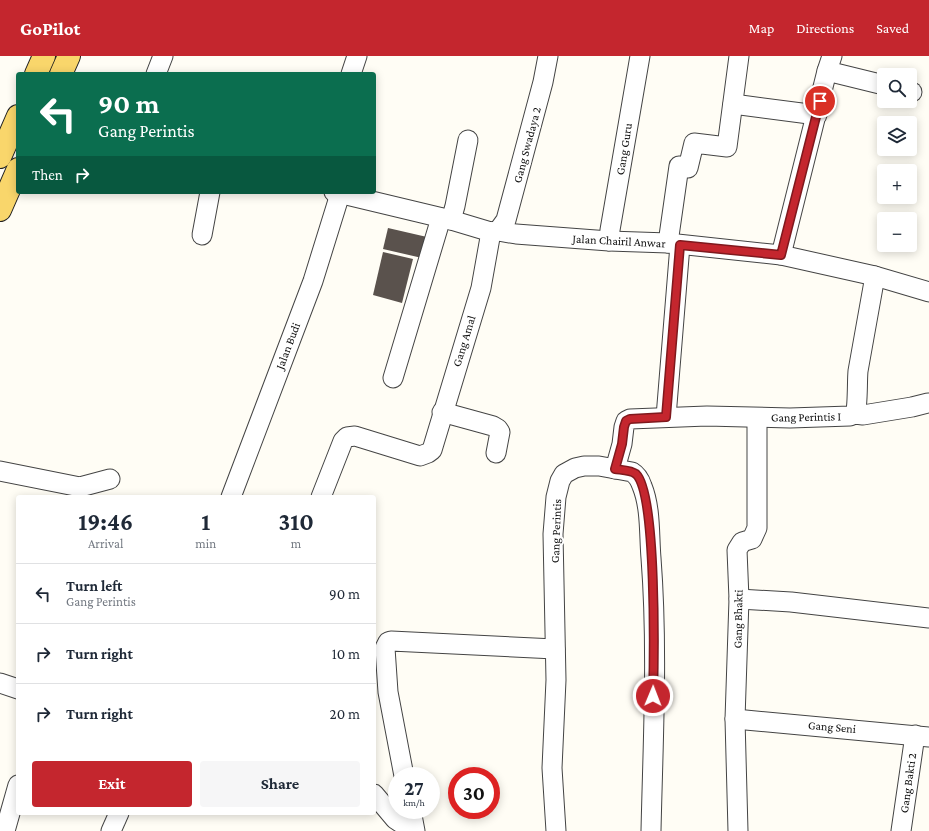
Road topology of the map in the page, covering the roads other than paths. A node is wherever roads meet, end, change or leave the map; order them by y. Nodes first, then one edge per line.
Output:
1 (44, 56) edge
2 (68, 56) edge
3 (163, 56) edge
4 (357, 56) edge
5 (548, 56) edge
6 (640, 56) edge
7 (739, 56) edge
8 (830, 63) edge
9 (37, 72) edge
10 (61, 72) edge
11 (157, 72) edge
12 (351, 72) edge
13 (877, 82) edge
14 (733, 104) junction
15 (817, 116) junction
16 (16, 121) edge
17 (468, 140) dead end
18 (0, 157) edge
19 (16, 174) edge
20 (210, 194) edge
21 (337, 194) edge
22 (341, 194) edge
23 (0, 210) edge
24 (446, 219) junction
25 (495, 231) junction
26 (202, 235) dead end
27 (609, 241) junction
28 (674, 244) junction
29 (781, 255) junction
30 (876, 276) junction
31 (929, 292) edge
32 (393, 378) dead end
33 (928, 403) dead end
34 (442, 412) junction
35 (854, 414) junction
36 (666, 417) junction
37 (757, 418) junction
38 (496, 453) dead end
39 (615, 469) junction
40 (0, 471) edge
41 (110, 479) dead end
42 (232, 495) edge
43 (322, 495) edge
44 (739, 599) junction
45 (929, 618) edge
46 (555, 649) junction
47 (0, 684) edge
48 (16, 688) edge
49 (381, 689) edge
50 (735, 718) junction
51 (922, 736) edge
52 (402, 767) edge
53 (16, 792) edge
54 (376, 796) edge
55 (118, 815) edge
56 (398, 820) edge
57 (5, 831) edge
58 (111, 831) edge
59 (414, 831) edge
60 (556, 831) edge
61 (651, 831) edge
62 (738, 831) edge
63 (901, 831) edge

1 - 9 main road
2 - 10 main road
3 - 11 street
4 - 12 street
5 - 25 street, Gang Swadaya 2
6 - 27 street, Gang Guru
7 - 14 street
8 - 13 street
8 - 15 street
14 - 15 street
14 - 28 street
15 - 29 street
16 - 18 main road
17 - 24 street
19 - 23 main road
20 - 26 street
21 - 42 street, Jalan Budi
22 - 24 street, Jalan Chairil Anwar
24 - 25 street, Jalan Chairil Anwar
24 - 32 street
25 - 27 street, Jalan Chairil Anwar
25 - 34 street, Gang Amal
27 - 28 street, Jalan Chairil Anwar
28 - 29 street, Jalan Chairil Anwar
28 - 36 street
29 - 30 street, Jalan Chairil Anwar
30 - 31 street, Jalan Chairil Anwar
30 - 35 street, Gang Perintis I
33 - 35 street
34 - 38 street
34 - 43 street, Gang Amal
35 - 37 street, Gang Perintis I
36 - 37 street, Gang Perintis I
36 - 39 street, Gang Perintis I
37 - 44 street, Gang Bhakti
39 - 46 street, Gang Perintis
39 - 61 street, Gang Perintis
40 - 41 street
44 - 45 street
44 - 50 street, Gang Bhakti
46 - 49 street
46 - 60 street, Gang Perintis
47 - 48 street
49 - 52 street
50 - 51 street, Gang Seni
50 - 62 street, Gang Bhakti
51 - 63 street, Gang Bakti 2
53 - 57 street
54 - 56 street
55 - 58 street
56 - 59 street

